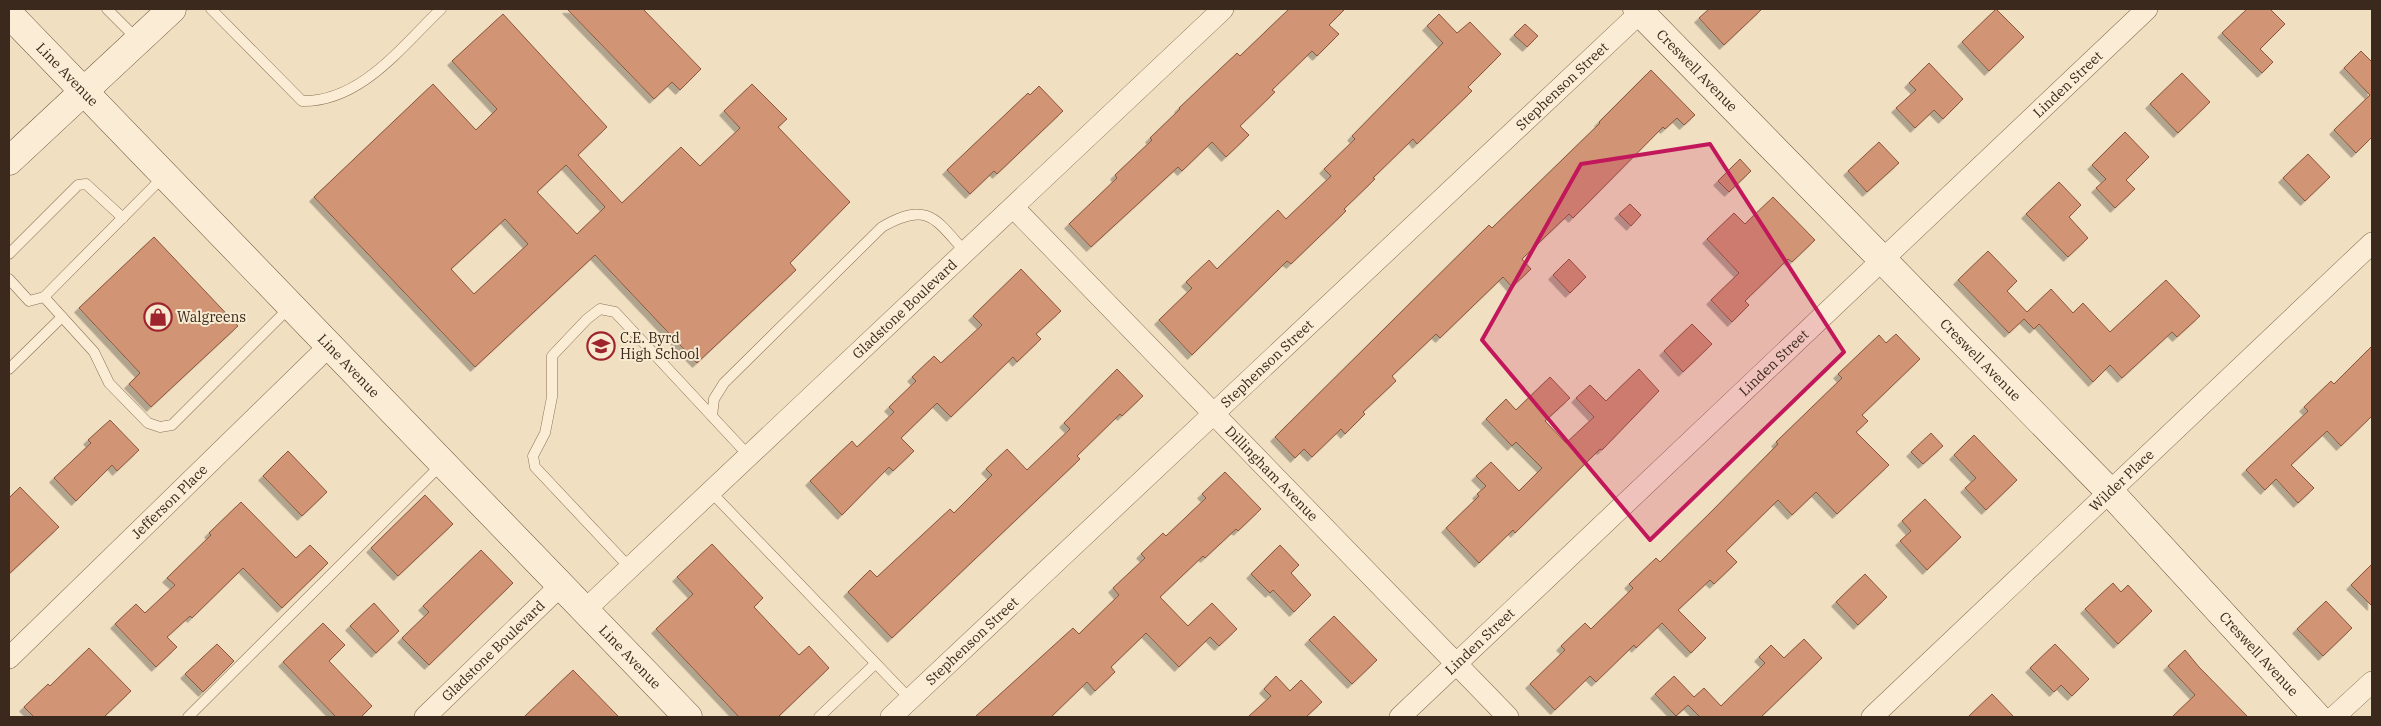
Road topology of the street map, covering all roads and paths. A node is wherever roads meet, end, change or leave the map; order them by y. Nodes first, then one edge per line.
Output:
1 (107, 9) edge
2 (172, 9) edge
3 (211, 9) edge
4 (441, 9) edge
5 (1223, 9) edge
6 (2148, 9) edge
7 (1640, 10) edge
8 (15, 16) edge
9 (138, 40) junction
10 (83, 91) junction
11 (9, 161) edge
12 (164, 175) junction
13 (1014, 208) junction
14 (123, 218) junction
15 (2372, 243) edge
16 (966, 253) junction
17 (9, 254) edge
18 (1882, 260) junction
19 (9, 279) edge
20 (44, 297) junction
21 (290, 307) junction
22 (62, 317) junction
23 (329, 346) junction
24 (9, 369) edge
25 (1214, 413) junction
26 (712, 416) junction
27 (749, 456) junction
28 (443, 464) junction
29 (711, 492) junction
30 (2110, 492) junction
31 (630, 568) junction
32 (561, 586) junction
33 (585, 610) junction
34 (9, 658) edge
35 (875, 664) junction
36 (1457, 664) junction
37 (2372, 682) edge
38 (910, 699) junction
39 (188, 717) edge
40 (425, 717) edge
41 (688, 717) edge
42 (819, 717) edge
43 (891, 717) edge
44 (1400, 717) edge
45 (1508, 717) edge
46 (1872, 717) edge
47 (2317, 717) edge
48 (2334, 717) edge

1 - 9 lane
2 - 9 main road
3 - 4 lane
5 - 13 street, Gladstone Boulevard
6 - 18 street, Linden Street
7 - 18 main road, Creswell Avenue
7 - 25 street, Stephenson Street
8 - 10 main road, Line Avenue
9 - 10 main road
10 - 11 main road
10 - 12 main road, Line Avenue
12 - 14 lane
12 - 21 main road, Line Avenue
13 - 16 street, Gladstone Boulevard
13 - 25 street, Dillingham Avenue
14 - 17 lane
14 - 20 lane
15 - 30 street, Wilder Place
16 - 26 lane
16 - 27 street, Gladstone Boulevard
18 - 30 main road, Creswell Avenue
18 - 36 street, Linden Street
19 - 20 lane
20 - 22 lane
21 - 22 lane
21 - 23 main road, Line Avenue
22 - 24 lane
23 - 28 main road, Line Avenue
23 - 34 street, Jefferson Place
25 - 36 street, Dillingham Avenue
25 - 38 street, Stephenson Street
26 - 27 lane
26 - 31 lane
27 - 29 street, Gladstone Boulevard
28 - 32 main road, Line Avenue
28 - 39 lane
29 - 31 street, Gladstone Boulevard
29 - 35 lane
30 - 46 street, Wilder Place
30 - 47 main road, Creswell Avenue
31 - 33 street, Gladstone Boulevard
32 - 33 main road, Line Avenue
32 - 40 street, Gladstone Boulevard
33 - 41 main road, Line Avenue
35 - 38 lane
35 - 42 lane
36 - 44 street, Linden Street
36 - 45 street, Dillingham Avenue
37 - 48 street
38 - 43 street, Stephenson Street

